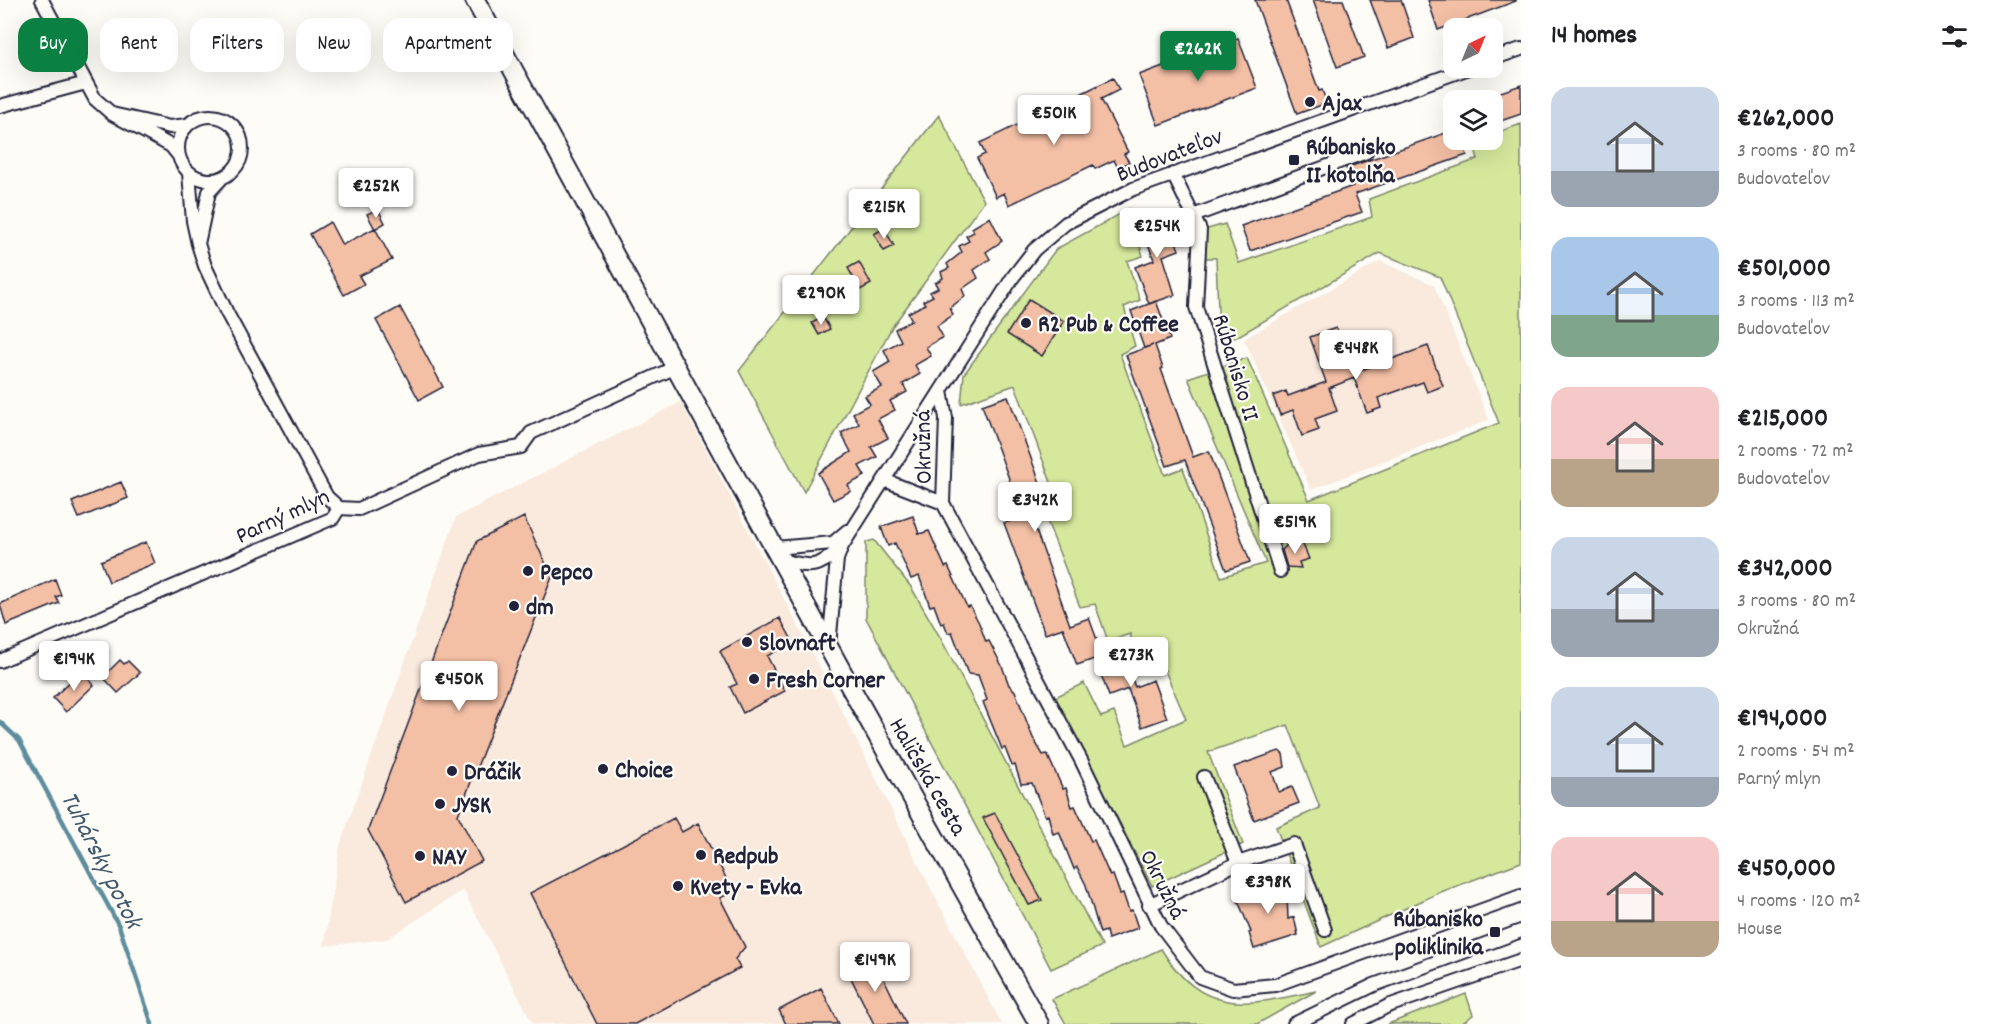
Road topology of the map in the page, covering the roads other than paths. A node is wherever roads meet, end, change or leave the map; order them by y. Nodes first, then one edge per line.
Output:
1 (42, 0) edge
2 (475, 0) edge
3 (1521, 49) edge
4 (1503, 55) edge
5 (1443, 77) edge
6 (86, 83) junction
7 (0, 106) edge
8 (112, 114) junction
9 (187, 125) junction
10 (1366, 152) dead end
11 (179, 156) junction
12 (189, 173) junction
13 (1173, 174) junction
14 (221, 179) junction
15 (1193, 216) junction
16 (198, 244) junction
17 (676, 367) junction
18 (941, 391) junction
19 (884, 480) junction
20 (944, 503) junction
21 (339, 508) junction
22 (854, 524) junction
23 (842, 546) junction
24 (778, 554) junction
25 (1280, 571) dead end
26 (830, 646) junction
27 (0, 661) edge
28 (1204, 777) dead end
29 (1238, 863) junction
30 (1521, 896) edge
31 (1149, 904) junction
32 (1325, 930) dead end
33 (1521, 931) edge
34 (1521, 960) edge
35 (1039, 1024) edge
36 (1294, 1024) edge
37 (1353, 1024) edge

1 - 6 street
2 - 17 main road, Haličská cesta
3 - 4 street
5 - 13 street, Budovateľov
6 - 7 street
6 - 8 street
8 - 9 street
8 - 11 street
9 - 11 street
9 - 14 street
10 - 15 street
11 - 12 street
12 - 14 street
12 - 16 street
13 - 15 street, Rúbanisko II
13 - 18 street, Budovateľov
14 - 16 street
15 - 25 street, Rúbanisko II
16 - 21 street
17 - 21 street, Parný mlyn
17 - 24 main road, Haličská cesta
18 - 19 street, Budovateľov
18 - 20 street, Okružná
19 - 20 street, Okružná
19 - 22 street, Budovateľov
20 - 31 street, Okružná
21 - 27 street, Parný mlyn
22 - 23 street, Budovateľov
22 - 24 street, Budovateľov
23 - 24 street, Budovateľov
23 - 26 street, Budovateľov
24 - 26 main road, Haličská cesta
26 - 35 main road, Haličská cesta
28 - 29 street
29 - 31 street
29 - 32 street
30 - 31 street, Okružná
33 - 36 street
34 - 37 street

